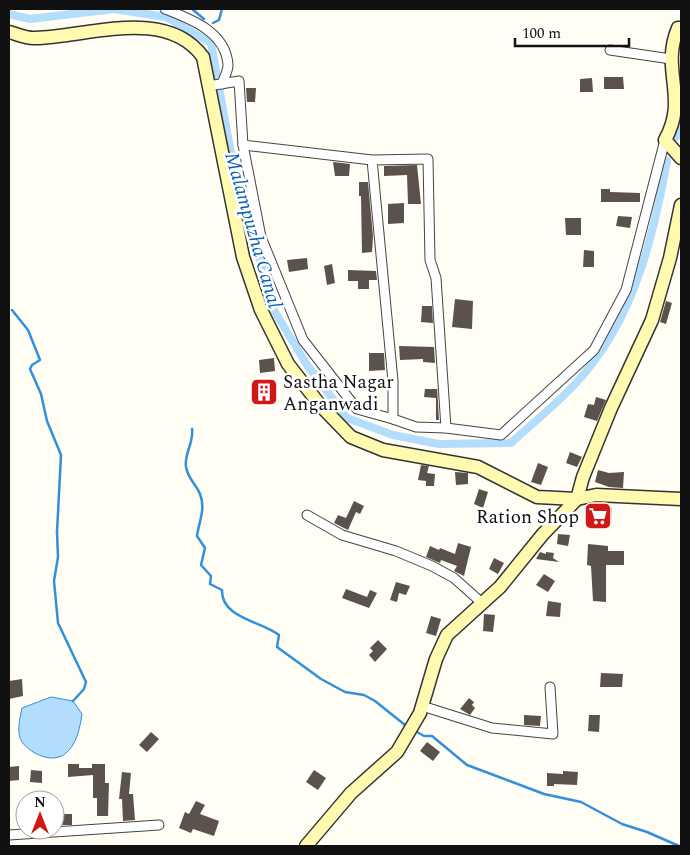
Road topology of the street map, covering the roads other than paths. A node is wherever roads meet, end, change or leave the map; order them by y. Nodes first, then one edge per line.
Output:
1 (165, 9) edge
2 (681, 28) edge
3 (9, 32) edge
4 (610, 50) dead end
5 (671, 58) junction
6 (215, 85) junction
7 (679, 108) edge
8 (665, 140) junction
9 (243, 145) junction
10 (681, 158) edge
11 (372, 160) junction
12 (681, 205) edge
13 (393, 419) junction
14 (446, 428) junction
15 (577, 499) junction
16 (681, 499) edge
17 (307, 515) dead end
18 (482, 603) junction
19 (550, 687) dead end
20 (422, 706) junction
21 (159, 825) dead end
22 (9, 835) edge
23 (306, 846) edge

1 - 6 street
2 - 5 street
3 - 6 street
4 - 5 street
5 - 7 street
6 - 9 street
6 - 15 street
7 - 8 street
8 - 10 street
8 - 14 street
9 - 11 street
9 - 13 street
11 - 13 street
11 - 14 street
12 - 15 street
13 - 14 street
15 - 16 street
15 - 18 street
17 - 18 street
18 - 20 street
19 - 20 street
20 - 23 street
21 - 22 street

